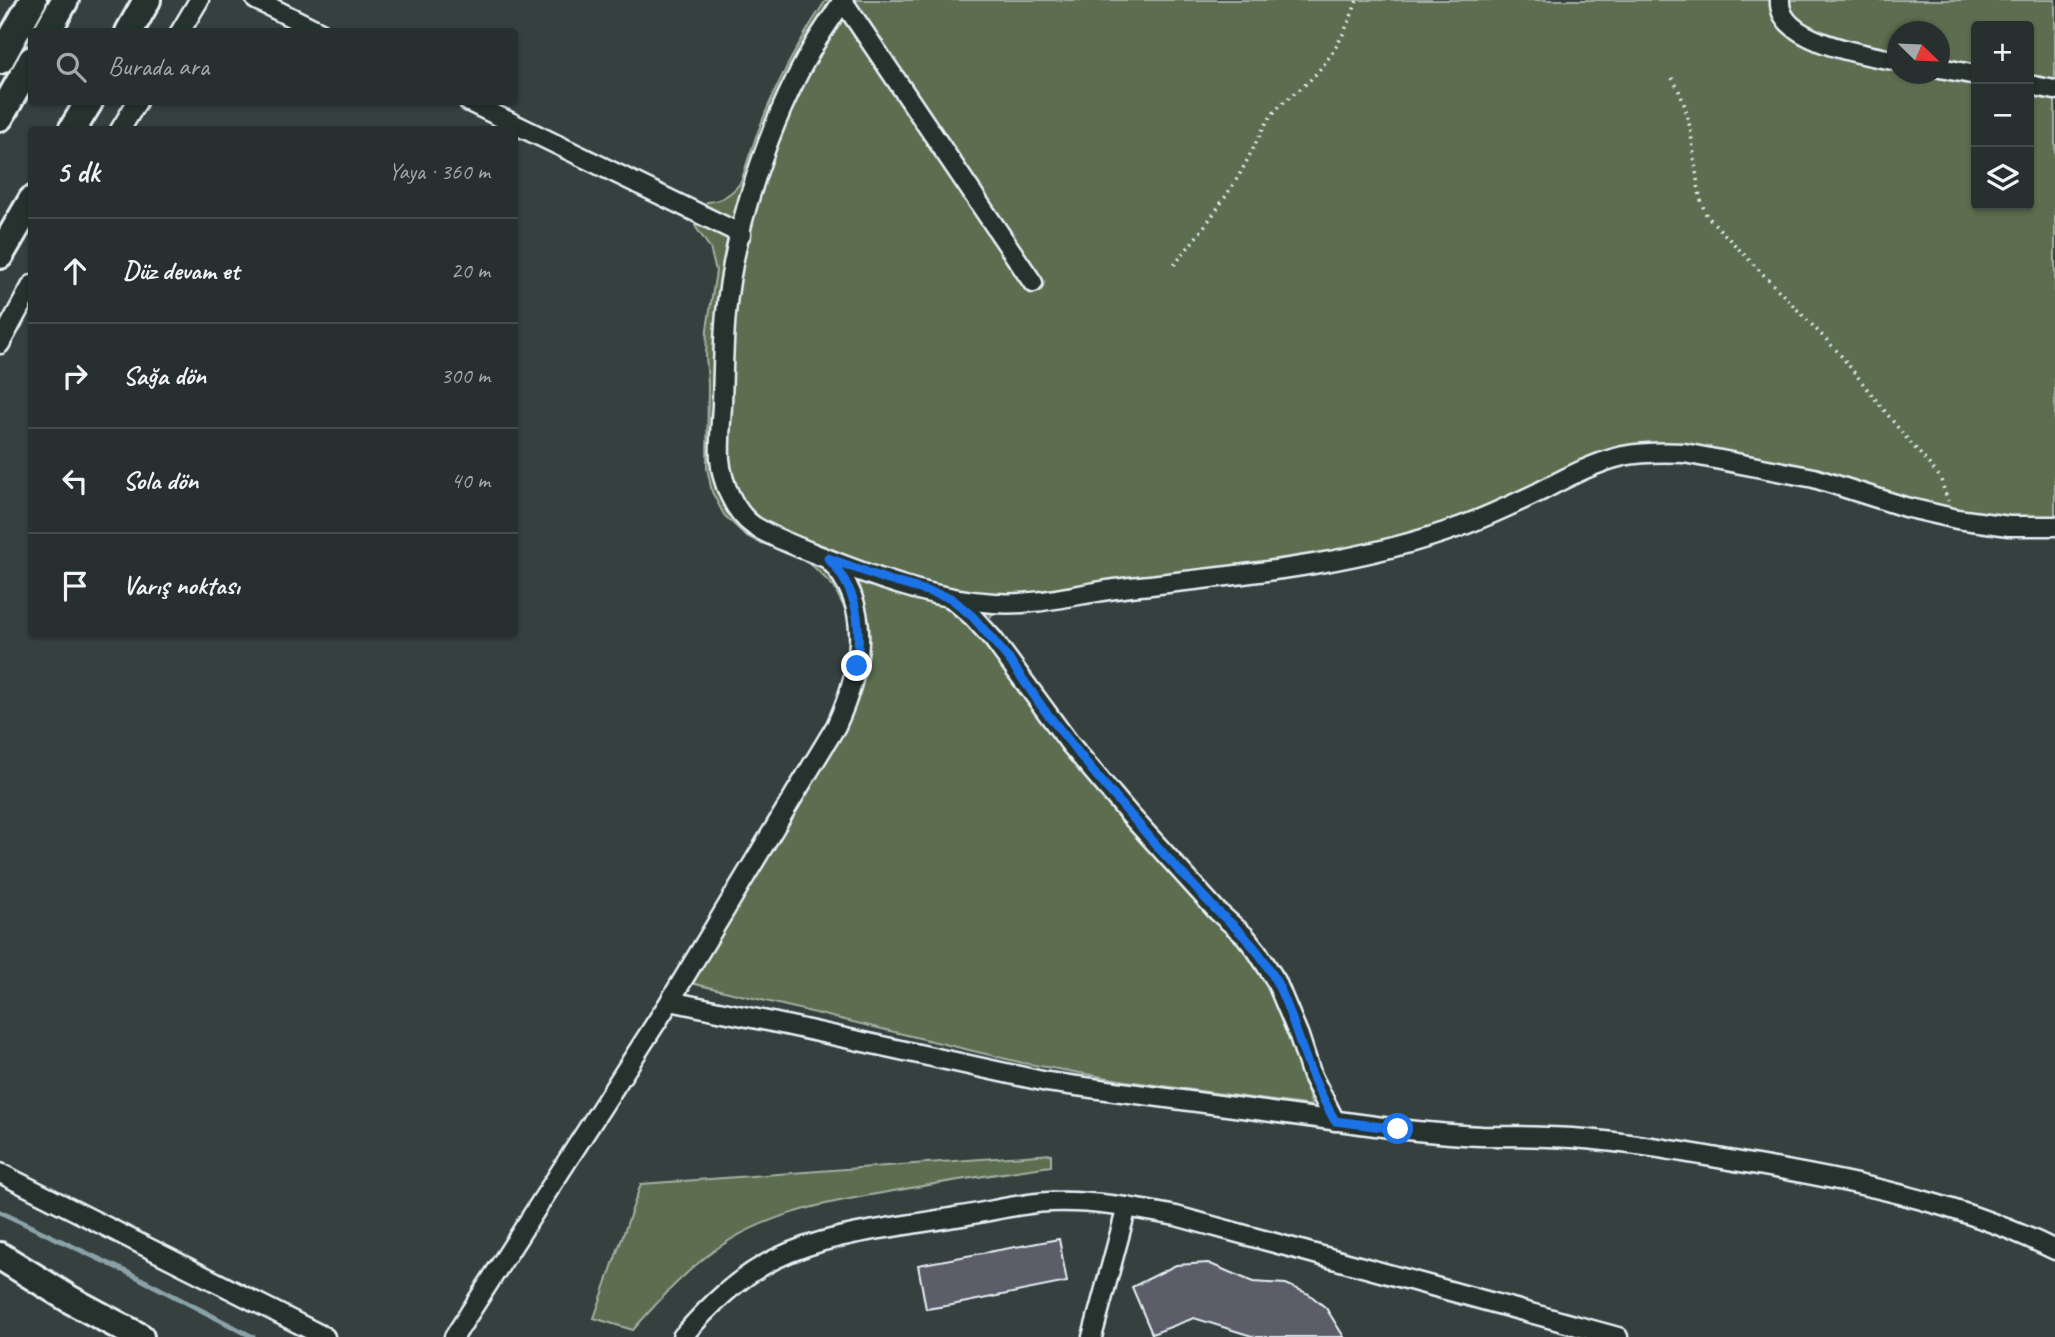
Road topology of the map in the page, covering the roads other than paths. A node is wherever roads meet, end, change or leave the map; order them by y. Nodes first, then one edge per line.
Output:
1 (33, 0) edge
2 (65, 0) edge
3 (148, 0) edge
4 (199, 0) edge
5 (256, 0) edge
6 (1780, 0) edge
7 (843, 1) edge
8 (49, 28) edge
9 (131, 28) edge
10 (182, 28) edge
11 (313, 28) edge
12 (1887, 58) edge
13 (0, 60) edge
14 (28, 67) edge
15 (1950, 70) edge
16 (1971, 74) edge
17 (2034, 86) edge
18 (2055, 90) edge
19 (87, 105) edge
20 (135, 105) edge
21 (475, 105) edge
22 (0, 117) edge
23 (74, 126) edge
24 (122, 126) edge
25 (28, 207) edge
26 (741, 234) junction
27 (0, 255) edge
28 (1033, 283) dead end
29 (28, 292) edge
30 (0, 344) edge
31 (2055, 526) edge
32 (828, 558) junction
33 (951, 598) junction
34 (670, 1001) junction
35 (1335, 1121) junction
36 (0, 1173) edge
37 (1127, 1207) junction
38 (2055, 1250) edge
39 (0, 1256) edge
40 (140, 1337) edge
41 (325, 1337) edge
42 (454, 1337) edge
43 (682, 1337) edge
44 (1092, 1337) edge
45 (1618, 1337) edge

1 - 13 street
2 - 8 street
3 - 9 street
4 - 10 street
5 - 11 street
6 - 12 street
7 - 26 street
7 - 28 street
14 - 22 street
15 - 16 street
17 - 18 street
19 - 23 street
20 - 24 street
21 - 26 street
25 - 27 street
26 - 32 street
29 - 30 street
31 - 33 street
32 - 33 street
32 - 34 street
33 - 35 street
34 - 35 street
34 - 42 street
35 - 38 street
36 - 41 street
37 - 43 street
37 - 44 street
37 - 45 street
39 - 40 street

